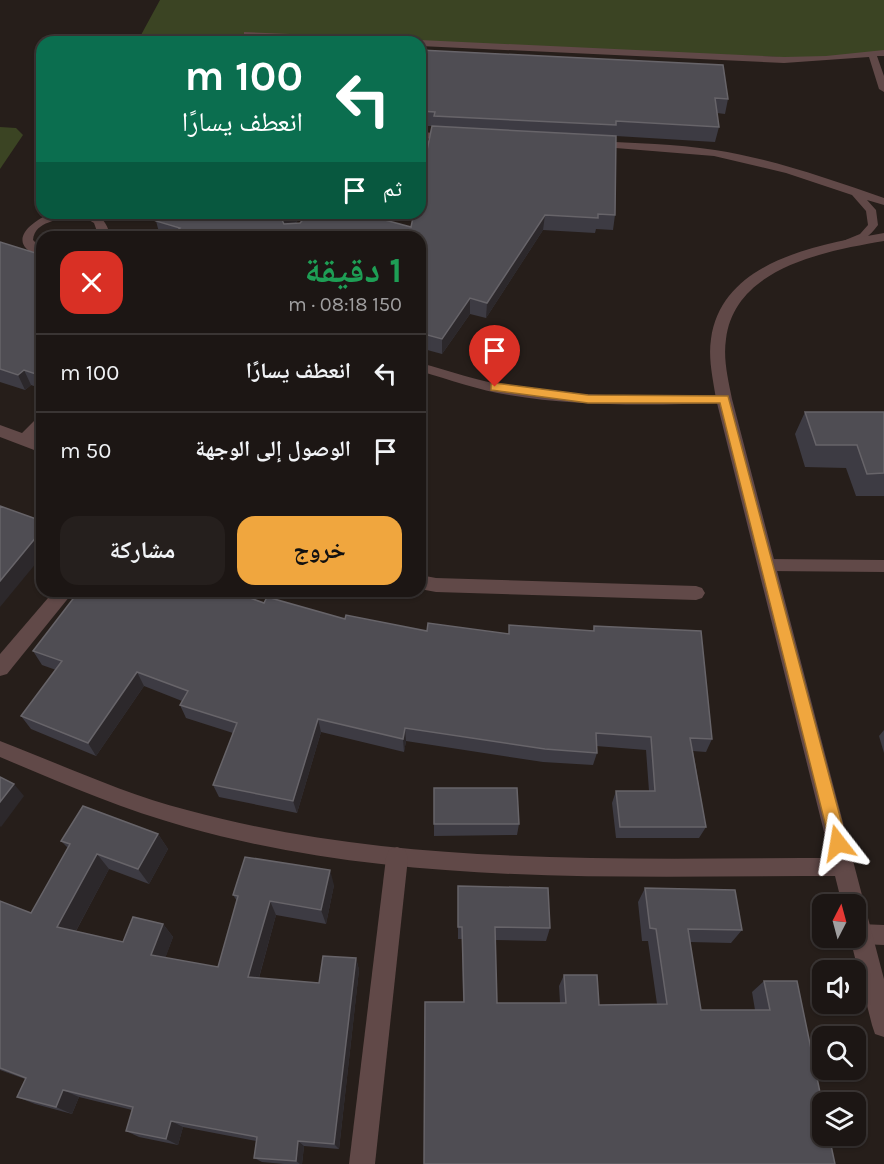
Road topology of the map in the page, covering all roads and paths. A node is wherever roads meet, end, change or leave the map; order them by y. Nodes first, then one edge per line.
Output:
1 (246, 34) dead end
2 (286, 36) edge
3 (426, 43) edge
4 (884, 53) edge
5 (872, 54) junction
6 (884, 89) edge
7 (426, 135) edge
8 (466, 138) edge
9 (583, 144) edge
10 (843, 188) junction
11 (884, 202) edge
12 (46, 219) edge
13 (884, 237) edge
14 (847, 243) junction
15 (36, 250) edge
16 (426, 369) edge
17 (724, 399) junction
18 (36, 429) edge
19 (0, 431) edge
20 (24, 441) junction
21 (36, 445) edge
22 (768, 566) junction
23 (884, 566) edge
24 (426, 583) edge
25 (696, 593) dead end
26 (60, 597) edge
27 (0, 668) edge
28 (0, 749) edge
29 (397, 858) junction
30 (844, 867) junction
31 (851, 894) edge
32 (866, 934) edge
33 (884, 935) edge
34 (864, 948) edge
35 (884, 1024) edge
36 (362, 1164) edge

1 - 2 lane
3 - 5 lane
4 - 5 lane
5 - 6 lane
7 - 8 lane
9 - 10 lane
10 - 11 lane
10 - 14 lane
12 - 15 lane
13 - 14 street
14 - 17 street
16 - 17 lane
17 - 22 street
18 - 20 street
19 - 20 street
20 - 21 street
22 - 23 lane
22 - 30 street
24 - 25 street
26 - 27 street
28 - 29 lane
29 - 30 lane
29 - 36 street
30 - 31 street
32 - 33 lane
34 - 35 street

